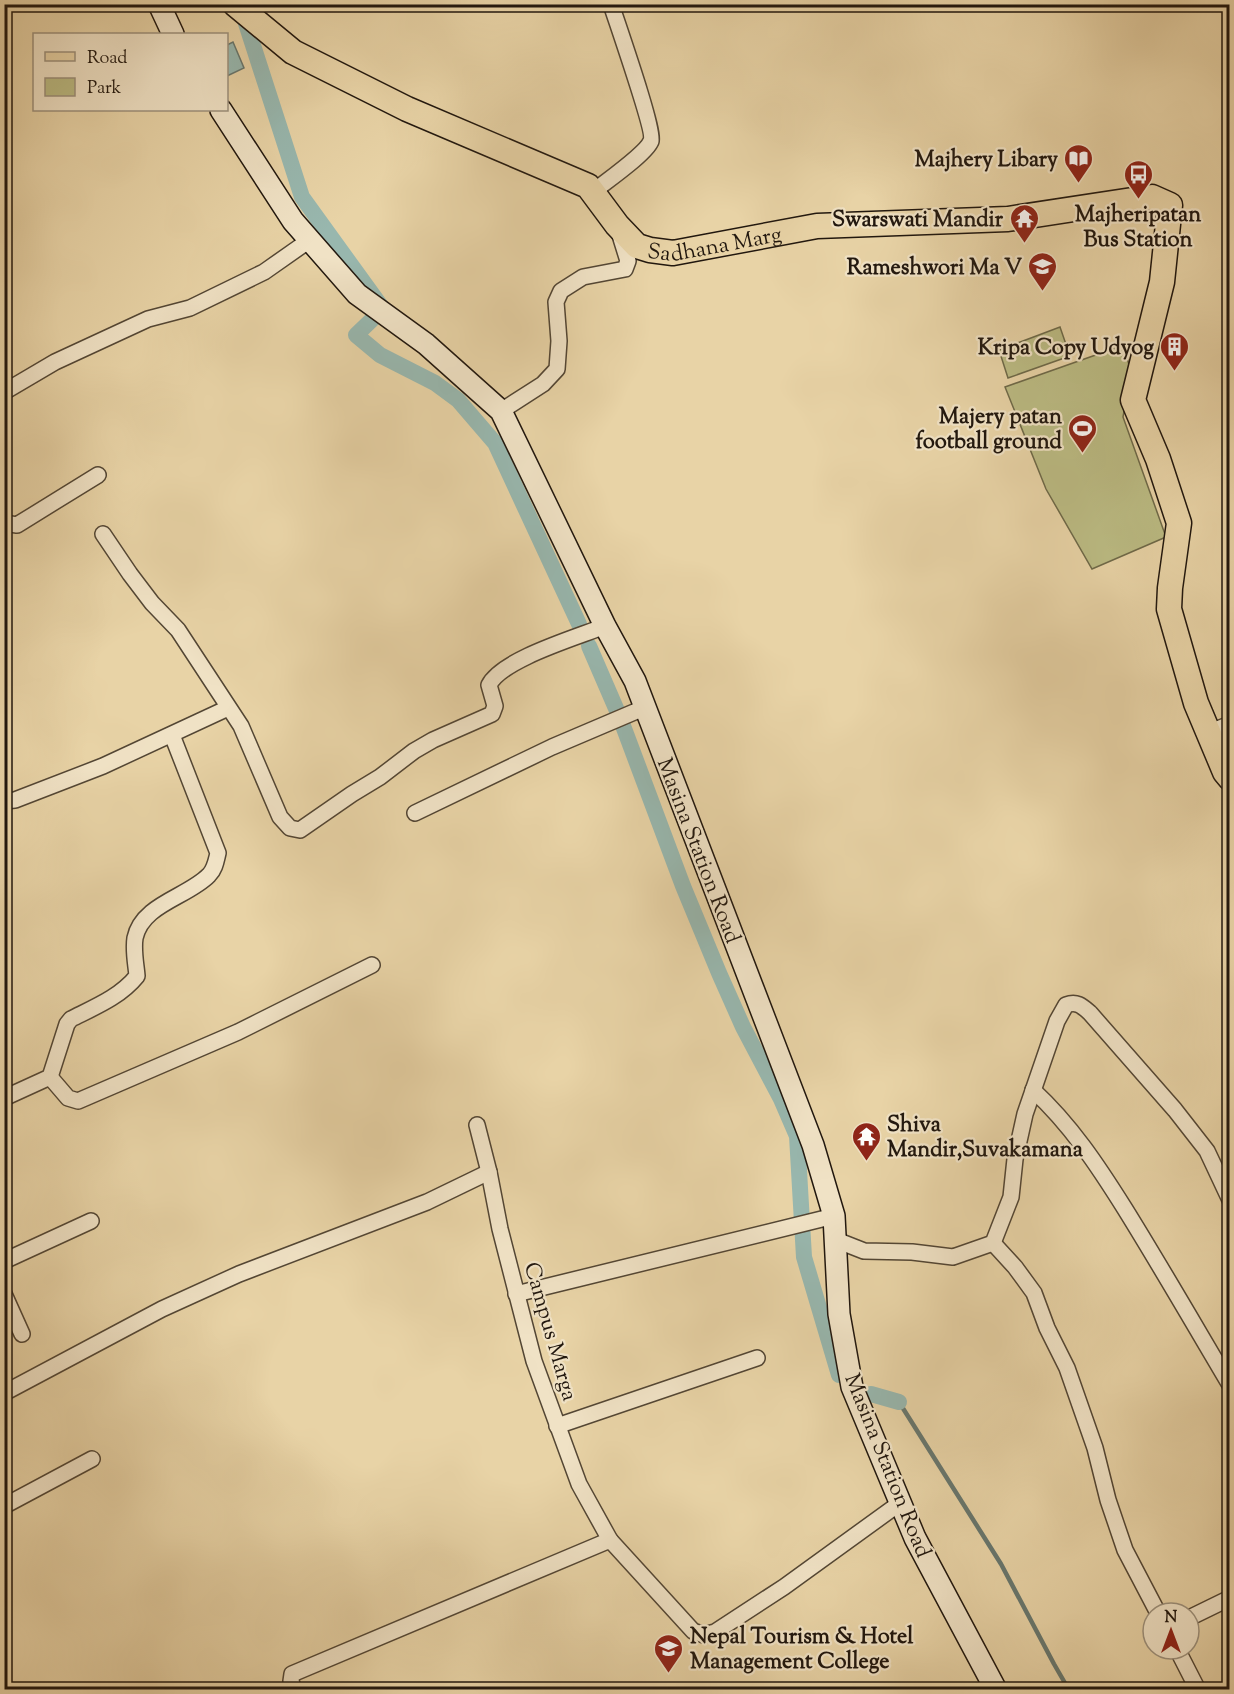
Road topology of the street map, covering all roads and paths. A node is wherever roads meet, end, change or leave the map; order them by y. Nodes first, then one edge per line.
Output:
1 (159, 4) edge
2 (235, 4) edge
3 (611, 4) edge
4 (173, 33) edge
5 (222, 111) edge
6 (593, 192) junction
7 (617, 225) junction
8 (311, 239) junction
9 (4, 392) edge
10 (501, 411) junction
11 (98, 475) dead end
12 (4, 523) edge
13 (103, 534) dead end
14 (605, 626) junction
15 (646, 706) junction
16 (228, 708) junction
17 (1219, 728) edge
18 (172, 735) junction
19 (1230, 778) edge
20 (4, 801) edge
21 (415, 813) dead end
22 (372, 965) dead end
23 (50, 1077) junction
24 (1034, 1090) junction
25 (4, 1098) edge
26 (477, 1125) dead end
27 (489, 1172) junction
28 (1230, 1200) edge
29 (834, 1216) junction
30 (91, 1221) dead end
31 (837, 1239) junction
32 (993, 1243) junction
33 (4, 1261) edge
34 (4, 1294) edge
35 (516, 1294) junction
36 (22, 1334) dead end
37 (757, 1358) dead end
38 (1230, 1385) edge
39 (4, 1393) edge
40 (558, 1426) junction
41 (92, 1460) dead end
42 (900, 1503) junction
43 (4, 1506) edge
44 (610, 1540) junction
45 (1230, 1598) edge
46 (1152, 1601) edge
47 (1201, 1612) edge
48 (1183, 1661) edge
49 (294, 1689) edge
50 (996, 1689) edge
51 (1198, 1689) edge

1 - 4 street
2 - 6 main road, Sadhana Marg
3 - 6 street
5 - 8 street, Masina Station Road
6 - 7 main road, Sadhana Marg
7 - 10 street
7 - 17 main road, Sadhana Marg
8 - 9 street
8 - 10 street, Masina Station Road
10 - 14 street, Masina Station Road
11 - 12 street
13 - 16 street
14 - 15 street, Masina Station Road
14 - 16 street
15 - 21 street
15 - 29 street, Masina Station Road
16 - 18 street
17 - 19 main road
18 - 20 street
18 - 23 street
22 - 23 street
23 - 25 street
24 - 28 street
24 - 32 street
24 - 38 street
26 - 27 street, Campus Marga
27 - 35 street, Campus Marga
27 - 39 street
29 - 31 street, Masina Station Road
29 - 35 street
30 - 33 street
31 - 32 street
31 - 42 street, Masina Station Road
32 - 46 street
34 - 36 street
35 - 40 street, Campus Marga
37 - 40 street
40 - 44 street, Campus Marga
41 - 43 street
42 - 44 street, Campus Marga
42 - 50 street, Masina Station Road
44 - 49 street
45 - 47 street
48 - 51 street

